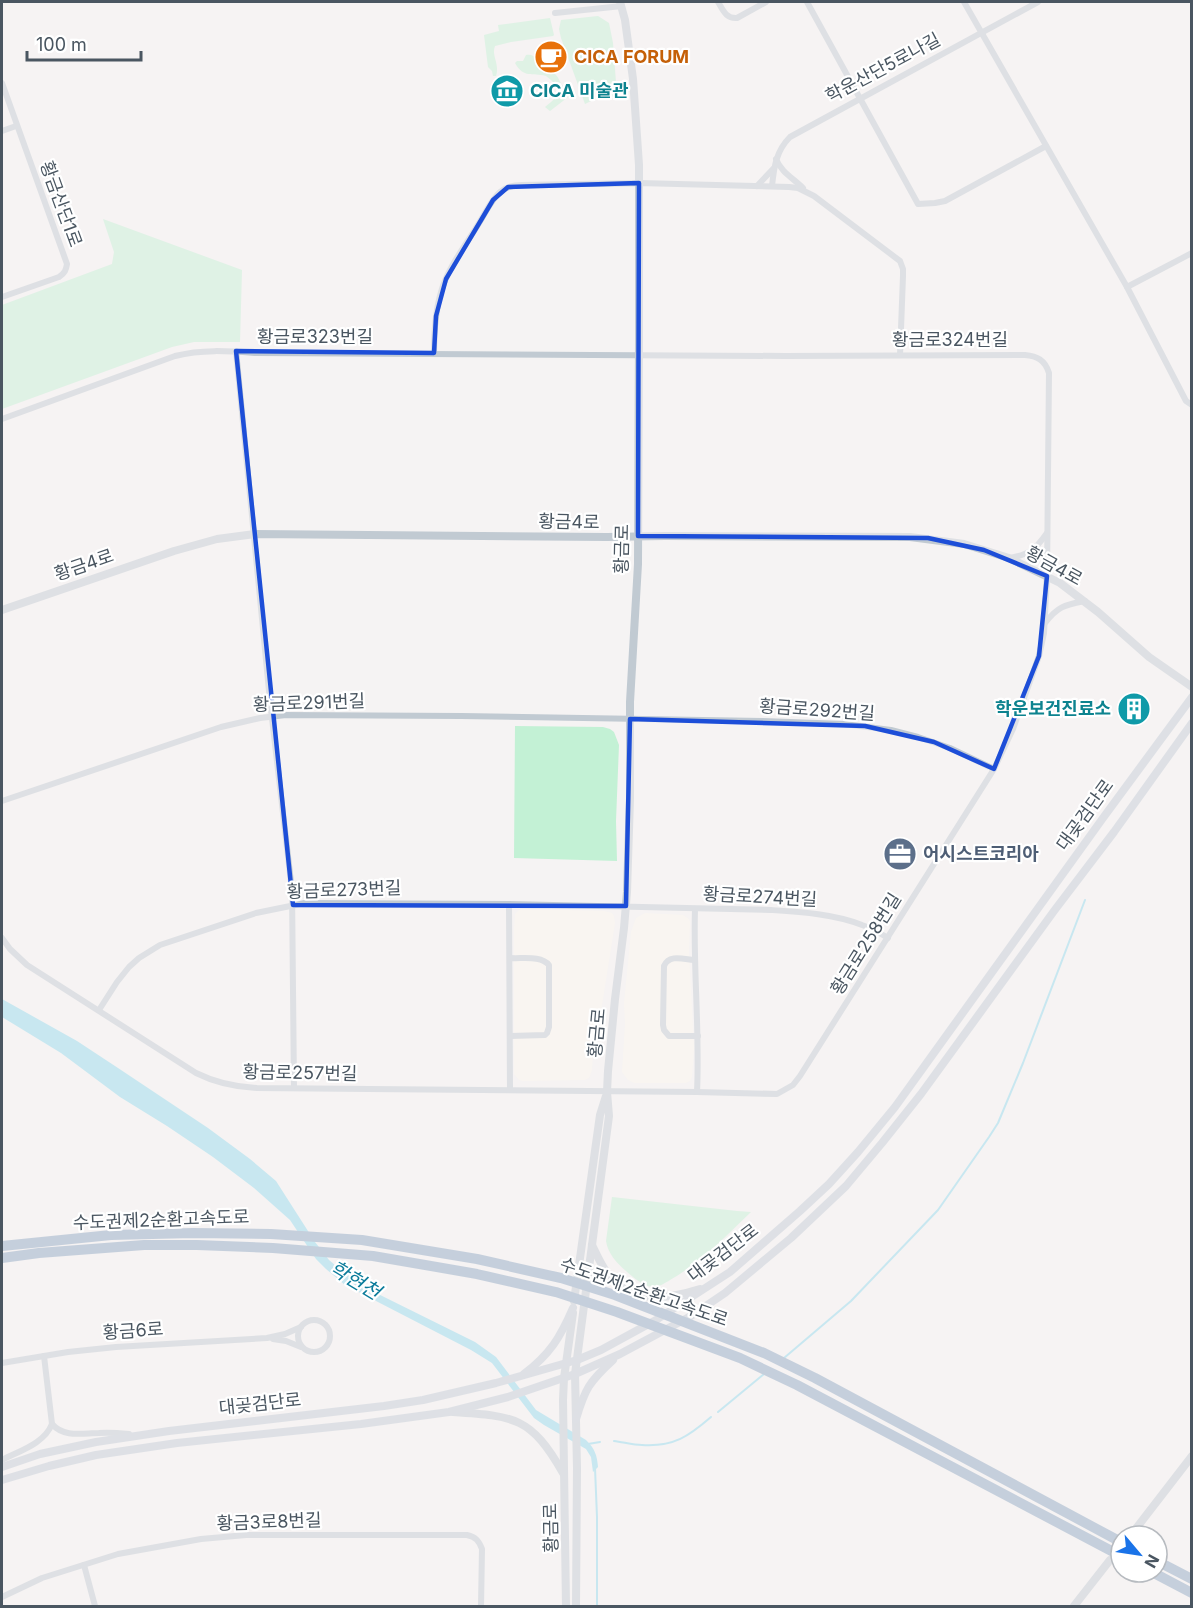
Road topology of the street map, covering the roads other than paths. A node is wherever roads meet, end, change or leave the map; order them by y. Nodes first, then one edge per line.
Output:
1 (718, 2) edge
2 (766, 2) edge
3 (807, 2) edge
4 (964, 2) edge
5 (1038, 2) edge
6 (621, 4) edge
7 (555, 13) dead end
8 (981, 33) junction
9 (2, 82) edge
10 (859, 98) junction
11 (16, 126) junction
12 (2, 131) edge
13 (1046, 146) junction
14 (776, 159) junction
15 (774, 169) junction
16 (639, 183) junction
17 (757, 186) junction
18 (772, 186) junction
19 (805, 190) junction
20 (1191, 253) edge
21 (1127, 287) junction
22 (2, 297) edge
23 (236, 351) junction
24 (434, 353) junction
25 (639, 355) junction
26 (900, 355) junction
27 (1191, 405) edge
28 (2, 419) edge
29 (1047, 533) junction
30 (255, 534) junction
31 (638, 536) junction
32 (1009, 558) junction
33 (1047, 576) junction
34 (1085, 601) junction
35 (2, 610) edge
36 (1045, 624) junction
37 (1191, 687) edge
38 (1191, 698) edge
39 (272, 716) junction
40 (630, 719) junction
41 (1191, 723) edge
42 (994, 769) junction
43 (2, 801) edge
44 (509, 904) junction
45 (293, 905) junction
46 (626, 906) junction
47 (694, 909) junction
48 (2, 938) edge
49 (888, 938) junction
50 (510, 958) junction
51 (694, 960) junction
52 (99, 1010) junction
53 (510, 1036) junction
54 (698, 1036) junction
55 (294, 1088) junction
56 (510, 1090) junction
57 (607, 1092) junction
58 (697, 1092) junction
59 (592, 1245) junction
60 (2, 1246) edge
61 (2, 1258) edge
62 (708, 1287) junction
63 (573, 1308) junction
64 (301, 1327) junction
65 (267, 1338) junction
66 (303, 1348) junction
67 (620, 1354) junction
68 (44, 1356) junction
69 (577, 1360) junction
70 (2, 1363) edge
71 (566, 1364) junction
72 (527, 1373) junction
73 (575, 1374) junction
74 (564, 1378) junction
75 (578, 1406) junction
76 (449, 1412) junction
77 (576, 1419) joint
78 (52, 1424) junction
79 (141, 1435) junction
80 (1191, 1456) edge
81 (2, 1460) edge
82 (2, 1467) edge
83 (565, 1475) junction
84 (2, 1480) edge
85 (1139, 1524) edge
86 (1109, 1536) edge
87 (1109, 1554) edge
88 (84, 1565) junction
89 (1109, 1566) edge
90 (1169, 1567) edge
91 (1191, 1579) edge
92 (1169, 1581) edge
93 (1191, 1593) edge
94 (2, 1597) edge
95 (95, 1606) edge
96 (481, 1606) edge
97 (566, 1606) edge
98 (576, 1606) edge
99 (1074, 1606) edge

1 - 2 street
3 - 10 street
4 - 8 street
5 - 8 street, 학운산단5로나길
6 - 7 street
6 - 16 street, 황금로
8 - 10 street, 학운산단5로나길
8 - 13 street
9 - 11 street, 황금산단1로
10 - 13 street
10 - 14 street, 학운산단5로나길
11 - 12 street
11 - 22 street, 황금산단1로
13 - 21 street
14 - 15 street, 학운산단5로나길
14 - 19 street
15 - 17 street
15 - 18 street, 학운산단5로나길
16 - 17 street
16 - 24 street
16 - 25 street, 황금로
17 - 18 street
18 - 19 street
19 - 26 street
20 - 21 street
21 - 27 street
23 - 24 street, 황금로323번길
23 - 28 street, 황금로323번길
23 - 30 street
24 - 25 street, 황금로323번길
25 - 26 street, 황금로324번길
25 - 31 street, 황금로
26 - 29 street, 황금로324번길
29 - 32 street
29 - 33 street, 황금로324번길
30 - 31 street, 황금4로
30 - 35 street, 황금4로
30 - 39 street
31 - 32 street, 황금4로
31 - 40 street, 황금로
32 - 33 street, 황금4로
33 - 34 street, 황금4로
33 - 36 street, 황금로258번길
34 - 36 street
34 - 37 street, 황금4로
36 - 42 street, 황금로258번길
38 - 62 main road, 대곶검단로
39 - 40 street, 황금로291번길
39 - 43 street, 황금로291번길
39 - 45 street
40 - 42 street, 황금로292번길
40 - 46 street, 황금로
41 - 67 main road, 대곶검단로
42 - 49 street, 황금로258번길
44 - 45 street, 황금로273번길
44 - 46 street, 황금로273번길
44 - 50 street
45 - 52 street, 황금로273번길
45 - 55 street
46 - 47 street, 황금로274번길
46 - 57 street, 황금로
47 - 49 street, 황금로274번길
47 - 51 street
48 - 52 street, 황금로257번길
49 - 58 street, 황금로258번길
50 - 53 street
50 - 53 street
51 - 54 street
51 - 54 street
52 - 55 street, 황금로257번길
53 - 56 street
54 - 58 street
55 - 56 street, 황금로257번길
56 - 57 street, 황금로257번길
57 - 58 street, 황금로258번길
57 - 59 street, 황금로
57 - 63 street, 황금로
59 - 62 street
59 - 69 street, 황금로
60 - 86 highway, 수도권제2순환고속도로
61 - 87 highway, 수도권제2순환고속도로
62 - 69 main road, 대곶검단로
63 - 71 street, 황금로
63 - 72 main road
64 - 65 street
64 - 66 street
64 - 66 street
65 - 66 street
65 - 68 street, 황금6로
67 - 73 main road, 대곶검단로
67 - 75 main road
68 - 70 street, 황금6로
68 - 78 street
69 - 71 main road, 대곶검단로
69 - 73 street, 황금로
71 - 72 main road, 대곶검단로
71 - 74 street, 황금로
72 - 79 main road, 대곶검단로
73 - 74 main road, 대곶검단로
73 - 75 street, 황금로
74 - 76 main road, 대곶검단로
74 - 83 street, 황금로
75 - 77 main road
76 - 83 street
76 - 84 main road, 대곶검단로
77 - 98 street, 황금로
78 - 79 street
78 - 81 street
79 - 82 main road, 대곶검단로
80 - 85 street
83 - 97 street, 황금로
88 - 94 street, 황금3로8번길
88 - 95 street
88 - 96 street, 황금3로8번길
89 - 99 street
90 - 91 highway
92 - 93 highway

